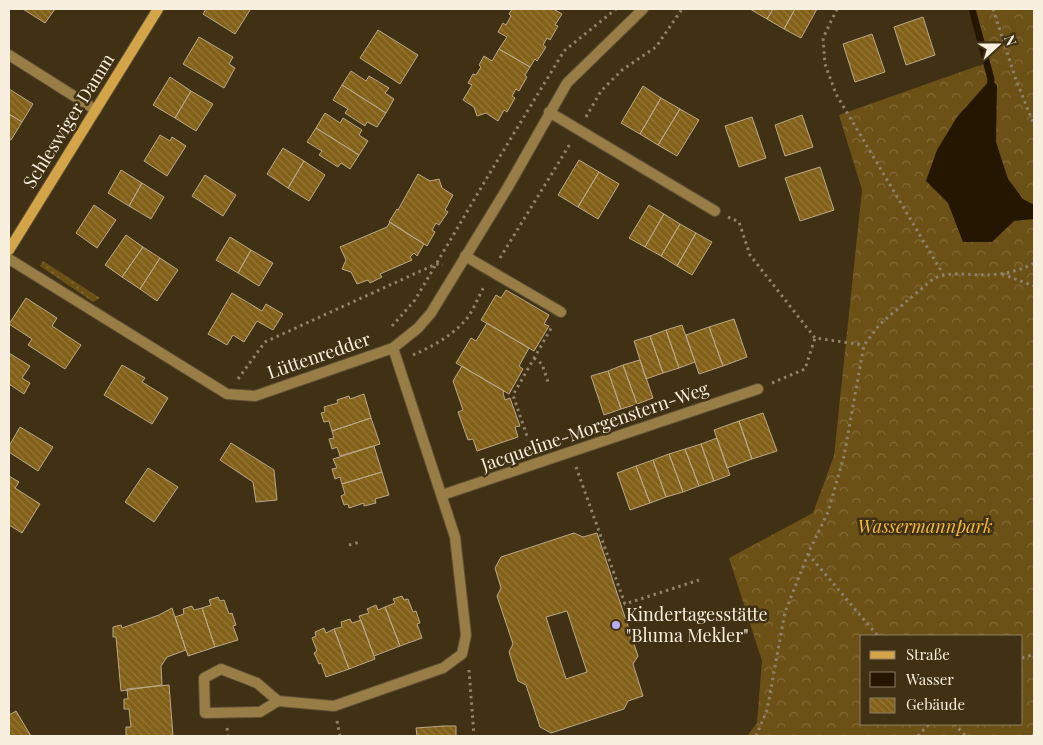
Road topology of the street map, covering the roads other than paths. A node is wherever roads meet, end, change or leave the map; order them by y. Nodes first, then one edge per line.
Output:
1 (158, 9) edge
2 (643, 9) edge
3 (9, 55) edge
4 (96, 110) junction
5 (549, 112) junction
6 (715, 211) road end
7 (9, 250) edge
8 (465, 256) junction
9 (9, 258) edge
10 (561, 312) road end
11 (389, 349) junction
12 (758, 389) road end
13 (442, 495) junction
14 (278, 701) junction

1 - 4 main road, Schleswiger Damm
2 - 5 street, Lüttenredder
3 - 4 street
4 - 7 main road, Schleswiger Damm
5 - 6 street
5 - 8 street, Lüttenredder
8 - 10 street
8 - 11 street, Lüttenredder
9 - 11 street, Lüttenredder
11 - 13 street
12 - 13 street, Jacqueline-Morgenstern-Weg
13 - 14 street
14 - 14 street

